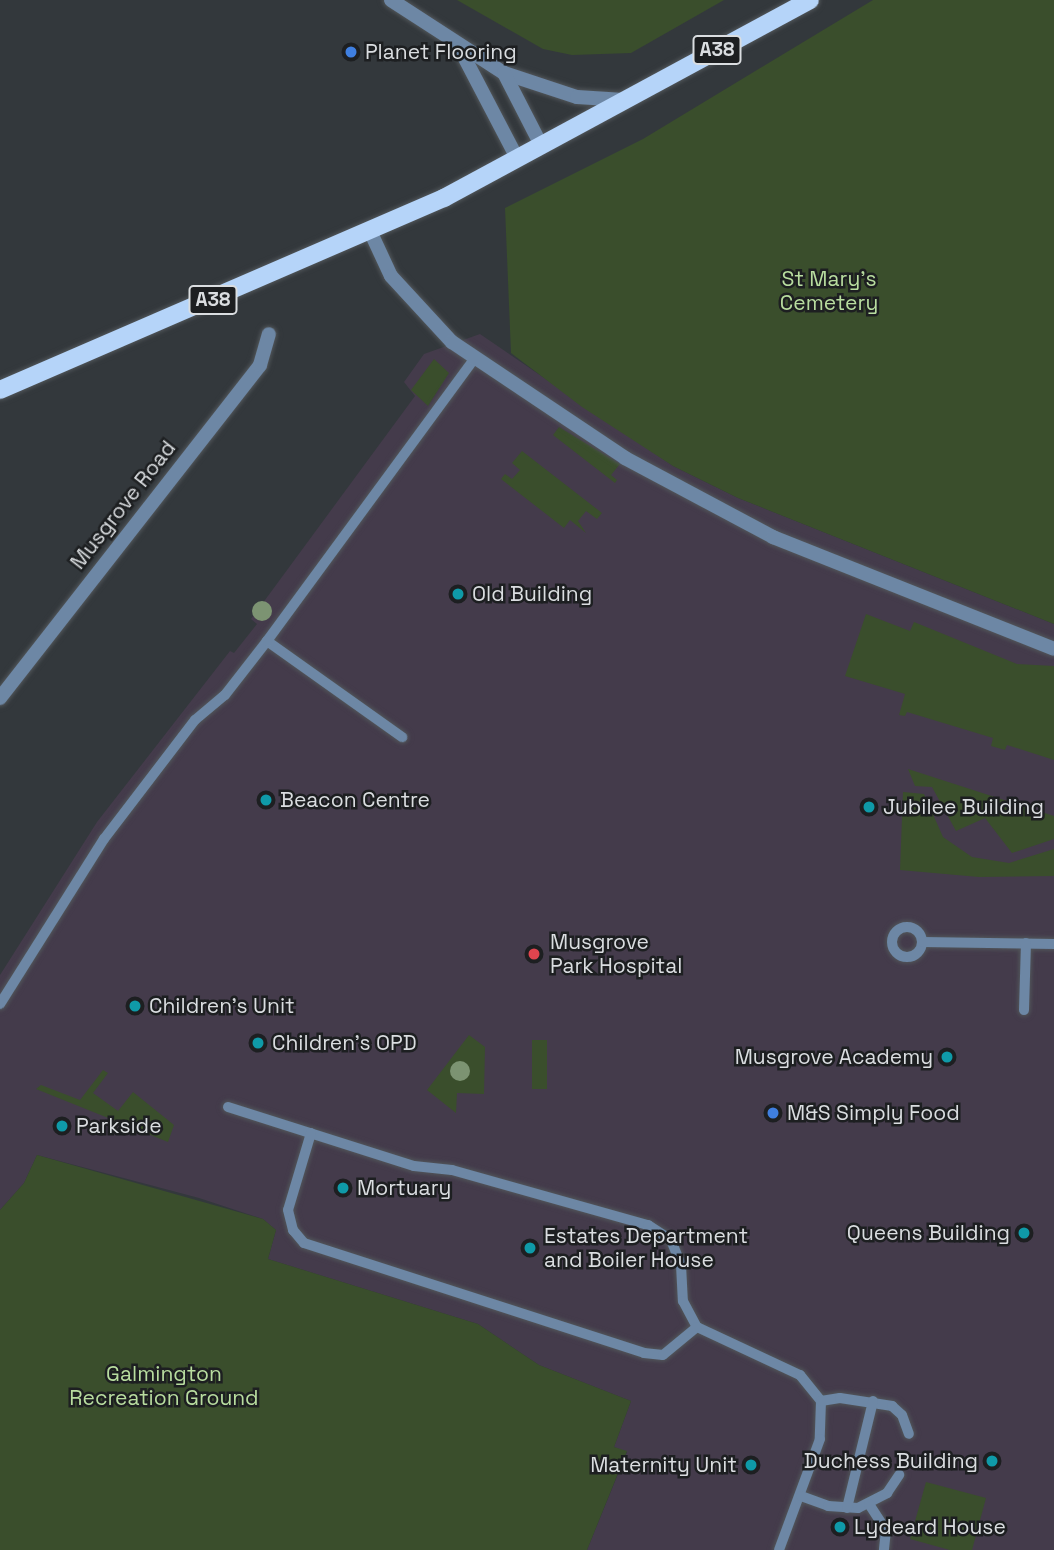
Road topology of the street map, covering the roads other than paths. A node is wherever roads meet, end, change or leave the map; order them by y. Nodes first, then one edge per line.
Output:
1 (391, 0) edge
2 (810, 0) edge
3 (459, 47) junction
4 (505, 73) junction
5 (624, 100) junction
6 (541, 145) junction
7 (517, 158) junction
8 (370, 233) junction
9 (270, 334) dead end
10 (474, 359) junction
11 (0, 390) edge
12 (267, 641) junction
13 (1054, 649) edge
14 (0, 698) edge
15 (402, 737) dead end
16 (923, 942) dead end
17 (1026, 943) junction
18 (1054, 944) edge
19 (0, 1004) edge
20 (1024, 1010) dead end
21 (228, 1107) dead end
22 (311, 1133) junction
23 (697, 1327) junction
24 (821, 1401) junction
25 (873, 1401) junction
26 (909, 1434) dead end
27 (899, 1475) dead end
28 (801, 1496) junction
29 (869, 1504) junction
30 (847, 1508) junction
31 (779, 1550) edge
32 (884, 1550) edge

1 - 3 street
2 - 5 main road, A38
3 - 4 street
3 - 7 street
4 - 5 street
4 - 6 street
5 - 6 main road, A38
6 - 7 main road, A38
7 - 8 main road, A38
8 - 10 street
8 - 11 main road, A38
9 - 14 street, Musgrove Road
10 - 12 lane
10 - 13 street
12 - 15 lane
12 - 19 lane
16 - 17 lane
17 - 18 lane
17 - 20 lane
21 - 22 lane
22 - 23 lane
22 - 23 lane
23 - 24 lane
24 - 25 lane
24 - 28 lane
25 - 26 lane
25 - 30 lane
27 - 29 lane
28 - 30 lane
28 - 31 lane
29 - 30 lane
29 - 32 lane

